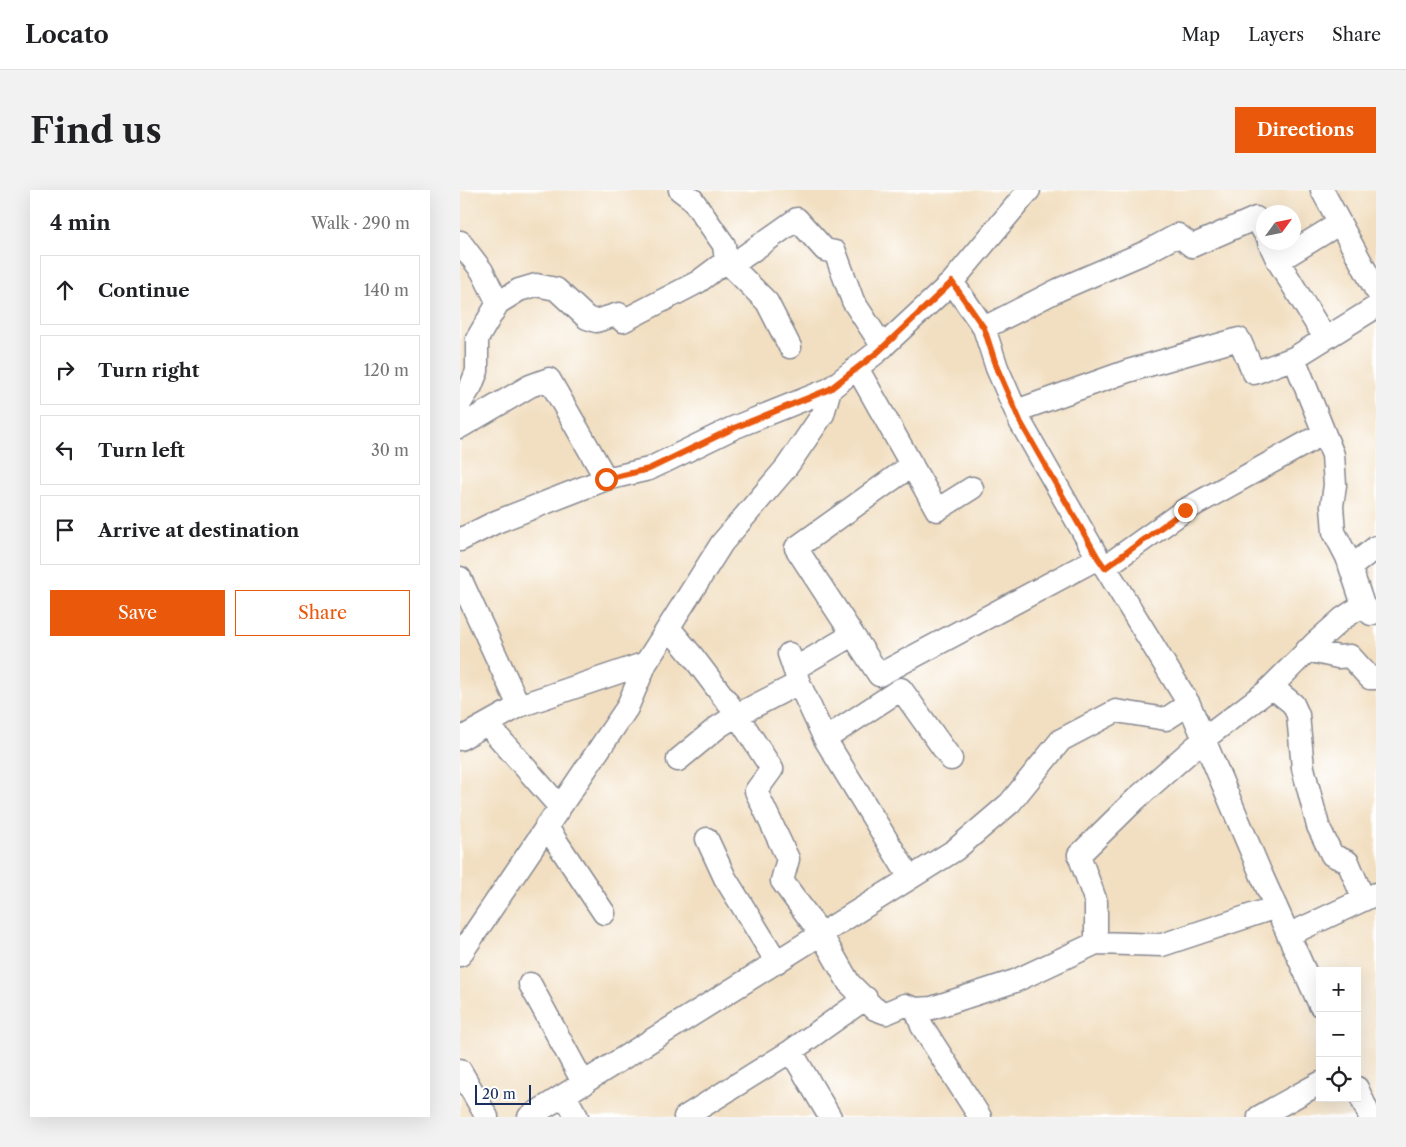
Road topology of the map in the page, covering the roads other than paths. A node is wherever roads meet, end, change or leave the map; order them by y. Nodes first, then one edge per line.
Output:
1 (1029, 190) edge
2 (1322, 190) edge
3 (692, 193) edge
4 (1256, 218) edge
5 (1340, 223) junction
6 (460, 242) edge
7 (1274, 252) edge
8 (726, 262) junction
9 (952, 282) junction
10 (1376, 290) edge
11 (498, 303) junction
12 (1376, 306) edge
13 (984, 328) junction
14 (1325, 338) junction
15 (468, 339) edge
16 (790, 347) dead end
17 (883, 347) junction
18 (1294, 358) junction
19 (857, 368) junction
20 (830, 389) junction
21 (460, 403) edge
22 (1016, 412) junction
23 (460, 427) edge
24 (1324, 433) junction
25 (912, 464) junction
26 (606, 479) junction
27 (972, 488) dead end
28 (460, 540) edge
29 (1376, 547) edge
30 (1102, 563) junction
31 (1351, 567) junction
32 (460, 578) edge
33 (668, 628) junction
34 (852, 635) junction
35 (1307, 650) junction
36 (646, 663) junction
37 (794, 669) junction
38 (1376, 678) edge
39 (1272, 687) junction
40 (1189, 704) junction
41 (519, 706) junction
42 (737, 715) junction
43 (487, 724) junction
44 (825, 738) junction
45 (460, 739) edge
46 (1204, 739) junction
47 (951, 759) dead end
48 (678, 760) dead end
49 (560, 806) junction
50 (546, 826) junction
51 (707, 839) dead end
52 (910, 878) junction
53 (1370, 896) edge
54 (1276, 907) junction
55 (604, 912) dead end
56 (821, 934) junction
57 (1288, 935) junction
58 (1096, 942) junction
59 (460, 955) edge
60 (777, 962) junction
61 (530, 984) dead end
62 (1316, 996) edge
63 (866, 998) junction
64 (916, 1009) junction
65 (791, 1051) junction
66 (460, 1070) edge
67 (584, 1084) junction
68 (1316, 1084) edge
69 (1361, 1094) edge
70 (565, 1096) junction
71 (1371, 1110) edge
72 (487, 1117) edge
73 (529, 1117) edge
74 (578, 1117) edge
75 (685, 1117) edge
76 (830, 1117) edge
77 (980, 1117) edge
78 (1259, 1117) edge

1 - 9 street
2 - 5 street
3 - 8 street
4 - 13 street
5 - 7 street
5 - 10 street
6 - 11 street
7 - 14 street
8 - 11 street
8 - 16 street
8 - 17 street
9 - 13 street
9 - 17 street
11 - 15 street
12 - 14 street
13 - 22 street
14 - 18 street
15 - 21 street
17 - 19 street
18 - 22 street
18 - 24 street
19 - 20 street
19 - 25 street
20 - 26 street
20 - 33 street
22 - 30 street
23 - 26 street
24 - 30 street
24 - 31 street
25 - 27 street
25 - 34 street
26 - 28 street
29 - 31 street
30 - 34 street
30 - 40 street
31 - 35 street
32 - 41 street
33 - 36 street
33 - 42 street
34 - 37 street
35 - 38 street
35 - 39 street
36 - 41 street
36 - 49 street
37 - 42 street
37 - 44 street
39 - 46 street
39 - 53 street
40 - 46 street
40 - 52 street
41 - 43 street
42 - 48 street
42 - 56 street
43 - 45 street
43 - 49 street
44 - 47 street
44 - 52 street
46 - 54 street
46 - 58 street
49 - 50 street
50 - 55 street
50 - 59 street
51 - 60 street
52 - 56 street
53 - 57 street
54 - 57 street
54 - 58 street
56 - 60 street
56 - 63 street
57 - 62 street
58 - 64 street
60 - 67 street
61 - 67 street
63 - 64 street
63 - 65 street
64 - 77 street
65 - 75 street
65 - 76 street
66 - 72 street
67 - 70 street
68 - 78 street
69 - 71 street
70 - 73 street
70 - 74 street

